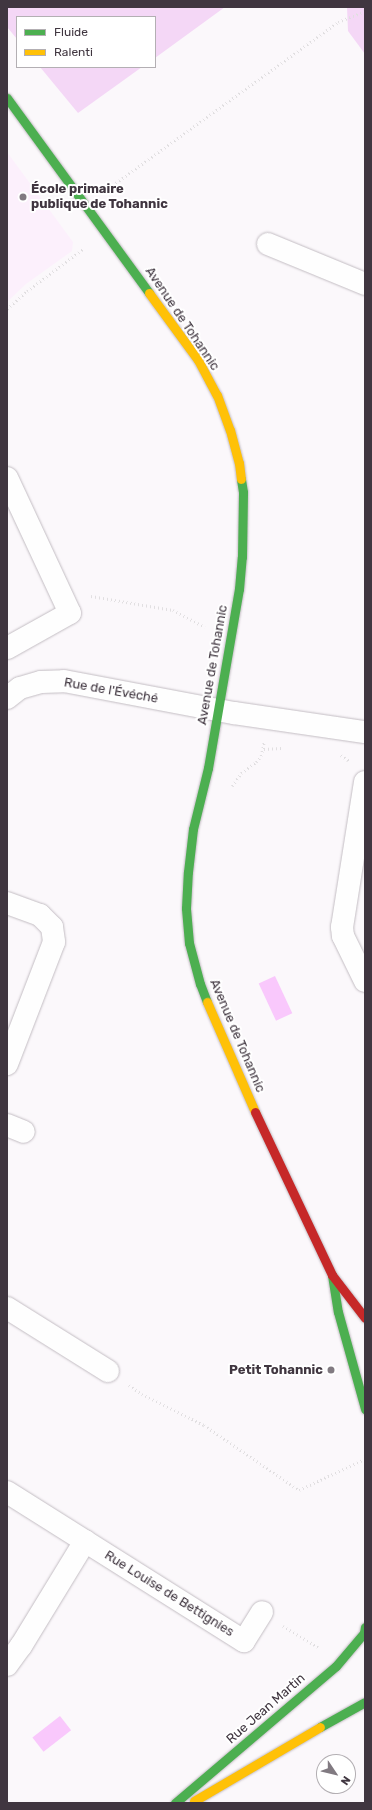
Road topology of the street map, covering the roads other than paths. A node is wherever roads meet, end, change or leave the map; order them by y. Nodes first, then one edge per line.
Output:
1 (7, 98) edge
2 (268, 244) dead end
3 (365, 284) edge
4 (7, 478) edge
5 (7, 648) edge
6 (7, 698) edge
7 (218, 710) junction
8 (365, 732) edge
9 (365, 782) edge
10 (7, 902) edge
11 (365, 981) edge
12 (7, 1064) edge
13 (332, 1275) junction
14 (7, 1308) edge
15 (365, 1318) edge
16 (108, 1371) road end
17 (365, 1409) edge
18 (7, 1492) edge
19 (85, 1541) junction
20 (262, 1612) dead end
21 (365, 1627) edge
22 (7, 1665) edge
23 (365, 1702) edge
24 (175, 1803) edge
25 (191, 1803) edge

1 - 7 street, Avenue de Tohannic
2 - 3 street
4 - 5 street
6 - 7 street, Rue de l'Évéché
7 - 8 street, Rue de l'Évéché
7 - 13 street, Avenue de Tohannic
9 - 11 street
10 - 12 street
13 - 15 street, Avenue de Tohannic
13 - 17 street, Avenue de Tohannic
14 - 16 street
18 - 19 street, Rue Louise de Bettignies
19 - 20 street, Rue Louise de Bettignies
19 - 22 street
21 - 24 street, Rue Jean Martin
23 - 25 street

